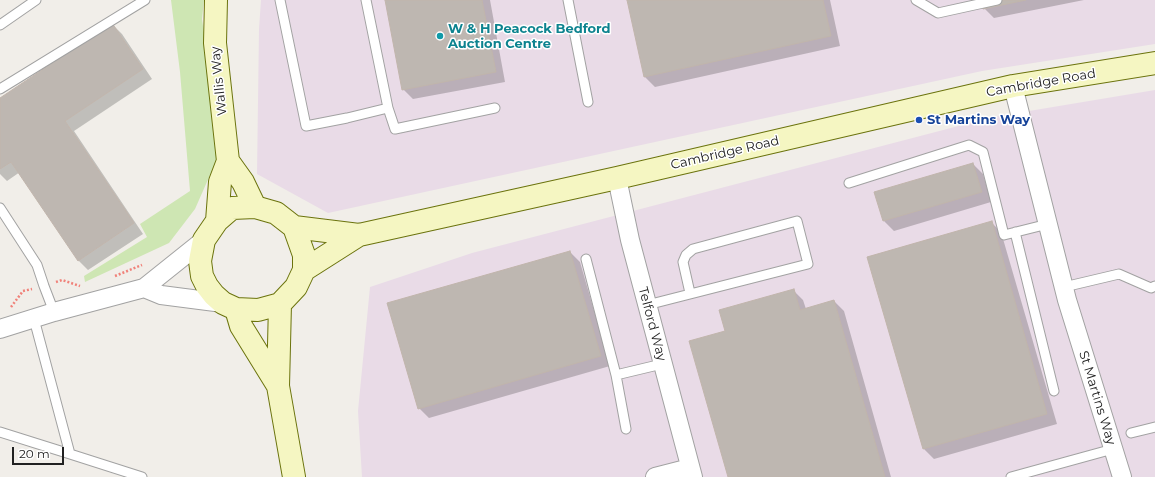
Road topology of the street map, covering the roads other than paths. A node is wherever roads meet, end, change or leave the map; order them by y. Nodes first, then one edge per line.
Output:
1 (36, 0) edge
2 (145, 0) edge
3 (216, 0) edge
4 (280, 0) edge
5 (366, 0) edge
6 (568, 0) edge
7 (916, 0) edge
8 (997, 0) edge
9 (0, 25) edge
10 (1155, 63) edge
11 (1013, 86) junction
12 (0, 89) edge
13 (588, 102) dead end
14 (388, 108) junction
15 (495, 108) dead end
16 (228, 161) junction
17 (617, 178) junction
18 (849, 183) dead end
19 (255, 207) junction
20 (0, 208) edge
21 (217, 221) junction
22 (1048, 224) junction
23 (294, 227) junction
24 (1015, 232) junction
25 (358, 235) junction
26 (204, 240) junction
27 (586, 259) dead end
28 (304, 270) junction
29 (1155, 286) edge
30 (1064, 287) junction
31 (144, 288) junction
32 (690, 293) junction
33 (280, 304) junction
34 (647, 304) junction
35 (230, 306) junction
36 (54, 312) junction
37 (34, 319) junction
38 (0, 329) edge
39 (662, 364) junction
40 (616, 375) junction
41 (278, 386) junction
42 (1054, 391) dead end
43 (1155, 427) edge
44 (626, 428) dead end
45 (0, 432) edge
46 (1131, 433) dead end
47 (1113, 448) junction
48 (70, 454) junction
49 (692, 473) edge
50 (142, 477) edge
51 (294, 477) edge
52 (655, 477) edge
53 (1011, 477) edge
54 (1122, 477) edge

1 - 9 lane
2 - 12 lane
3 - 16 street, Wallis Way
4 - 14 lane
5 - 14 lane
6 - 13 lane
7 - 8 lane
10 - 11 street, Cambridge Road
11 - 17 street, Cambridge Road
11 - 22 street, St Martins Way
14 - 15 lane
16 - 19 street, Wallis Way
16 - 21 street, Wallis Way
17 - 25 street, Cambridge Road
17 - 34 street, Telford Way
18 - 24 lane
19 - 21 street
19 - 23 street
20 - 36 lane
21 - 26 street
22 - 24 lane
22 - 30 street, St Martins Way
23 - 25 street
23 - 28 street
24 - 42 lane
25 - 28 street, Cambridge Road
26 - 31 street
26 - 35 street
27 - 40 lane
28 - 33 street
29 - 30 lane
30 - 47 street, St Martins Way
31 - 35 street
31 - 36 street
32 - 32 lane
32 - 34 lane
33 - 35 street
33 - 41 street
34 - 39 street, Telford Way
35 - 41 street
36 - 37 street
37 - 38 street
37 - 48 lane
39 - 40 lane
39 - 49 street, Telford Way
40 - 44 lane
41 - 51 street
43 - 46 lane
45 - 48 lane
47 - 53 lane
47 - 54 street, St Martins Way
48 - 50 lane
49 - 52 street, Telford Way

